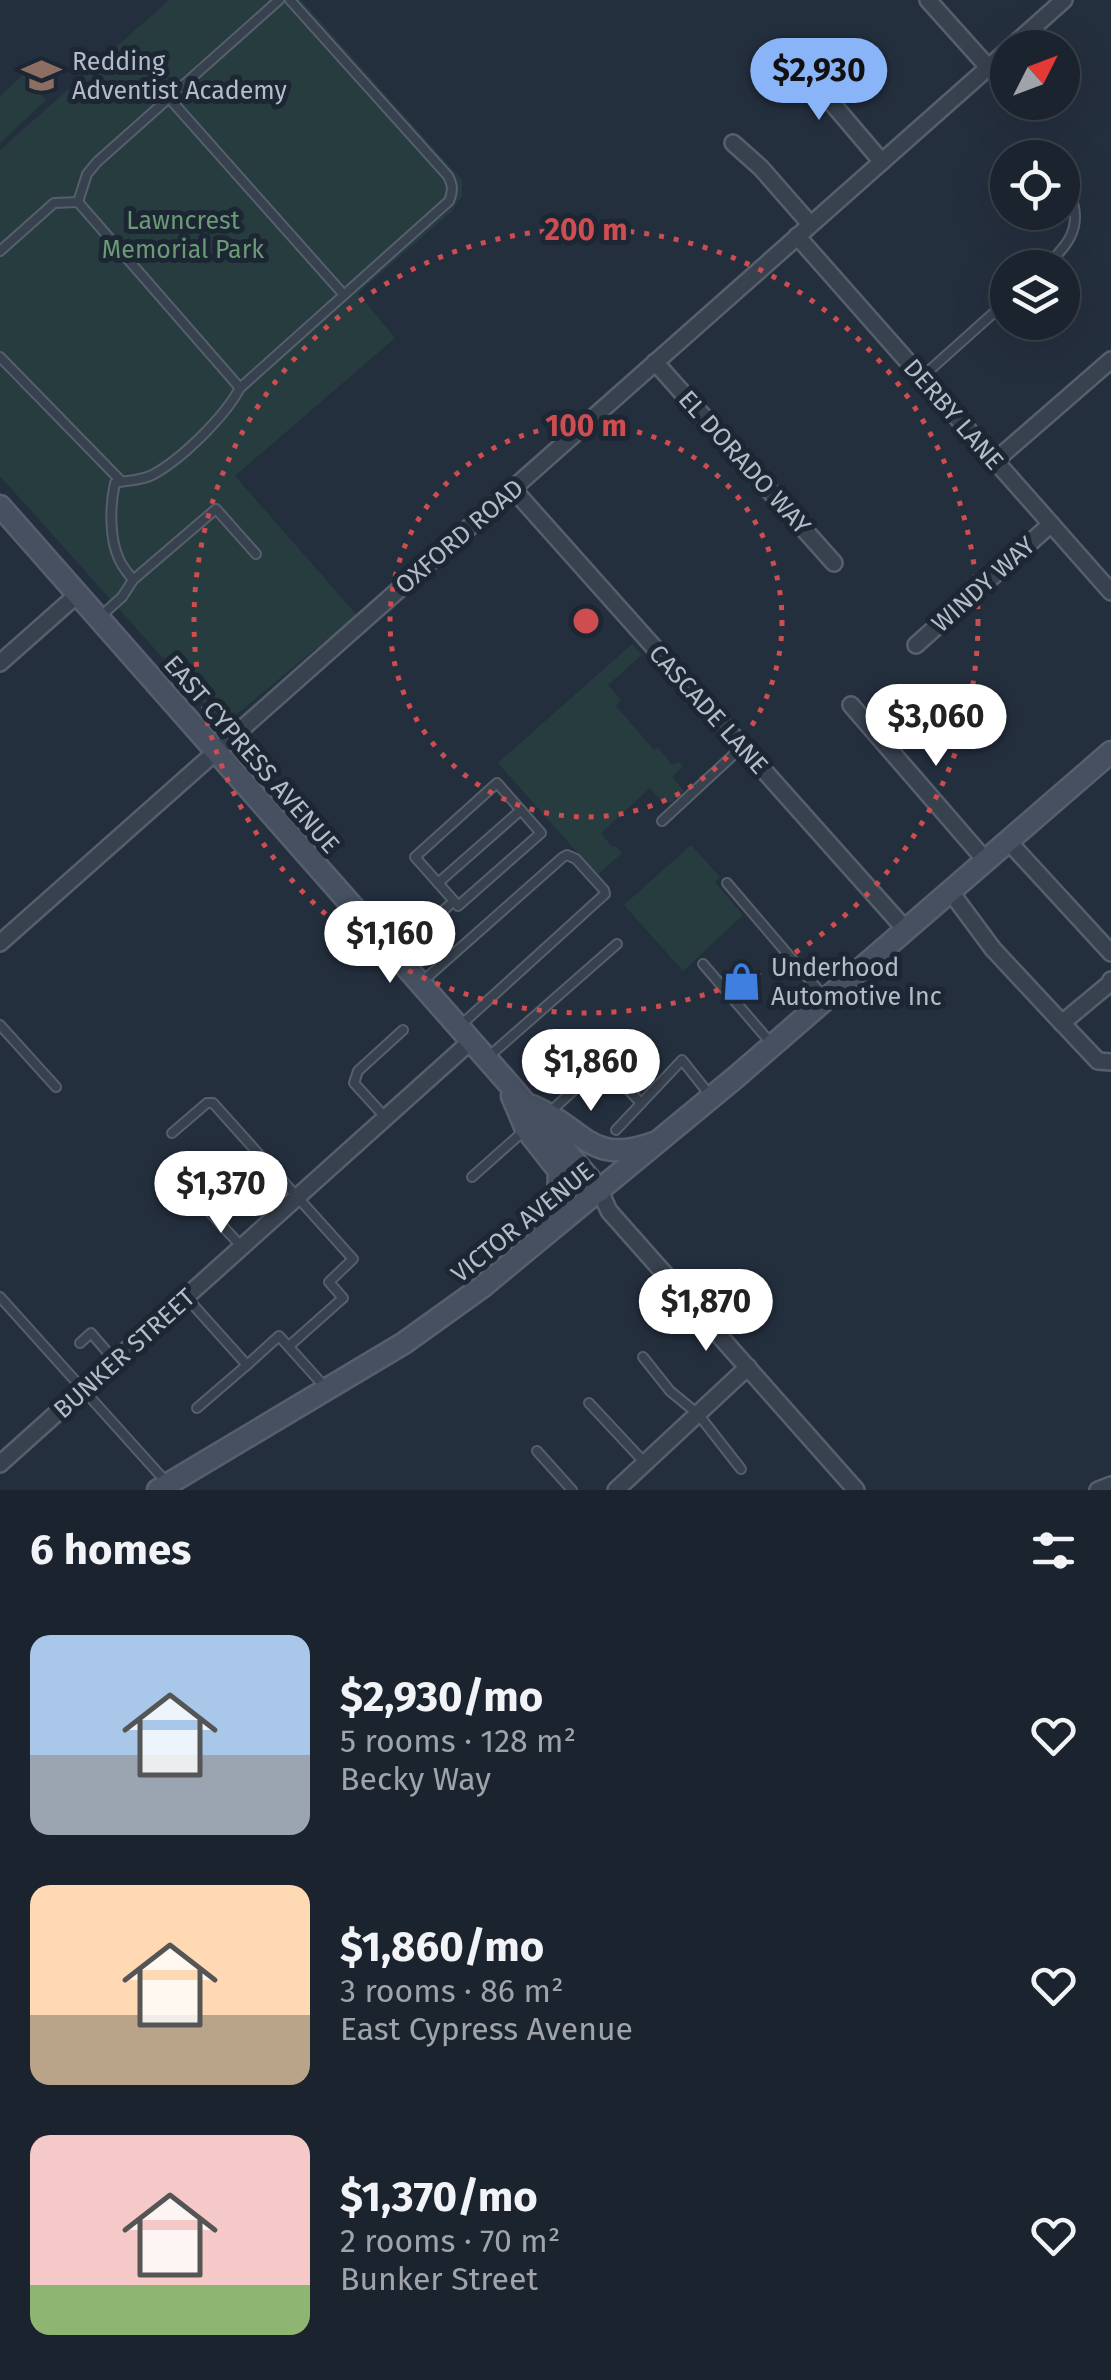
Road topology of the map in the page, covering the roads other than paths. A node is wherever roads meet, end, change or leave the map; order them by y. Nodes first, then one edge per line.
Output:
1 (279, 0) edge
2 (290, 0) edge
3 (928, 0) edge
4 (1064, 0) edge
5 (1030, 30) edge
6 (806, 59) dead end
7 (988, 67) joint
8 (169, 98) junction
9 (733, 143) dead end
10 (882, 162) junction
11 (78, 202) junction
12 (810, 224) junction
13 (797, 236) junction
14 (0, 251) edge
15 (344, 295) junction
16 (990, 316) edge
17 (0, 357) edge
18 (1111, 360) edge
19 (655, 362) junction
20 (922, 377) junction
21 (240, 388) junction
22 (996, 460) junction
23 (121, 482) junction
24 (513, 490) junction
25 (0, 506) edge
26 (1051, 524) junction
27 (256, 554) dead end
28 (834, 563) dead end
29 (134, 580) junction
30 (1111, 592) edge
31 (78, 594) junction
32 (98, 618) junction
33 (916, 645) dead end
34 (0, 663) edge
35 (851, 705) dead end
36 (742, 746) junction
37 (215, 751) junction
38 (1111, 752) edge
39 (521, 810) junction
40 (662, 821) dead end
41 (1008, 841) junction
42 (986, 861) junction
43 (438, 883) junction
44 (728, 883) dead end
45 (950, 892) junction
46 (454, 901) junction
47 (906, 930) junction
48 (0, 943) edge
49 (617, 944) dead end
50 (1111, 953) edge
51 (394, 954) junction
52 (703, 964) dead end
53 (1111, 980) edge
54 (420, 984) junction
55 (826, 998) junction
56 (1062, 1023) junction
57 (0, 1024) edge
58 (404, 1030) dead end
59 (465, 1034) junction
60 (773, 1045) junction
61 (487, 1058) junction
62 (1111, 1062) edge
63 (509, 1084) junction
64 (56, 1087) dead end
65 (712, 1098) junction
66 (642, 1103) junction
67 (526, 1104) junction
68 (549, 1113) junction
69 (386, 1118) junction
70 (526, 1130) junction
71 (616, 1130) dead end
72 (172, 1132) dead end
73 (661, 1141) junction
74 (167, 1166) dead end
75 (472, 1177) dead end
76 (600, 1191) junction
77 (298, 1196) junction
78 (538, 1242) junction
79 (242, 1247) junction
80 (0, 1297) edge
81 (187, 1298) junction
82 (80, 1343) dead end
83 (289, 1346) junction
84 (643, 1357) dead end
85 (115, 1361) junction
86 (246, 1365) junction
87 (748, 1367) junction
88 (326, 1389) junction
89 (84, 1390) junction
90 (589, 1403) dead end
91 (197, 1408) dead end
92 (698, 1414) junction
93 (537, 1451) dead end
94 (645, 1463) junction
95 (0, 1464) edge
96 (740, 1469) dead end
97 (1111, 1485) edge
98 (161, 1488) edge
99 (572, 1490) edge
100 (616, 1490) edge
101 (856, 1490) edge
102 (1098, 1490) edge

1 - 8 lane
2 - 15 lane
3 - 7 street
4 - 5 street, OXFORD ROAD
6 - 10 street
7 - 10 street, OXFORD ROAD
8 - 11 lane
8 - 15 lane
9 - 12 street
10 - 12 street, OXFORD ROAD
11 - 14 lane
11 - 21 lane
12 - 13 street, OXFORD ROAD
13 - 19 street, OXFORD ROAD
13 - 20 street, DERBY LANE
15 - 21 lane
16 - 20 lane
17 - 23 lane
18 - 22 street
19 - 24 street, OXFORD ROAD
19 - 28 street, EL DORADO WAY
20 - 22 street, DERBY LANE
21 - 23 lane
22 - 26 street, DERBY LANE
23 - 29 lane
24 - 36 street, CASCADE LANE
24 - 37 street, OXFORD ROAD
25 - 31 main road, EAST CYPRESS AVENUE
26 - 30 street, DERBY LANE
26 - 33 street, WINDY WAY
27 - 29 lane
29 - 32 lane
31 - 32 main road, EAST CYPRESS AVENUE
31 - 34 street
32 - 37 main road, EAST CYPRESS AVENUE
35 - 42 street
36 - 40 lane
36 - 47 street, CASCADE LANE
37 - 48 street, OXFORD ROAD
37 - 51 main road, EAST CYPRESS AVENUE
38 - 41 main road, VICTOR AVENUE
39 - 43 lane
39 - 43 lane
39 - 46 lane
41 - 42 main road, VICTOR AVENUE
41 - 50 street
42 - 45 main road, VICTOR AVENUE
43 - 46 lane
44 - 55 lane
45 - 47 main road, VICTOR AVENUE
45 - 56 street
46 - 51 lane
47 - 55 main road, VICTOR AVENUE
49 - 61 lane
51 - 54 main road, EAST CYPRESS AVENUE
52 - 60 lane
53 - 56 street
54 - 59 main road, EAST CYPRESS AVENUE
54 - 59 lane
55 - 60 main road, VICTOR AVENUE
56 - 62 street
57 - 64 lane
58 - 69 lane
59 - 61 main road, EAST CYPRESS AVENUE
59 - 69 street, BUNKER STREET
60 - 65 main road, VICTOR AVENUE
61 - 63 main road, EAST CYPRESS AVENUE
63 - 67 main road, EAST CYPRESS AVENUE
63 - 70 main road
65 - 66 lane
65 - 73 main road, VICTOR AVENUE
66 - 68 lane
66 - 71 lane
67 - 68 main road
67 - 76 main road, EAST CYPRESS AVENUE
68 - 73 main road
69 - 77 street, BUNKER STREET
70 - 75 lane
70 - 78 main road
72 - 77 lane
73 - 76 main road, VICTOR AVENUE
74 - 79 lane
76 - 78 main road, VICTOR AVENUE
76 - 87 street, EAST CYPRESS AVENUE
77 - 79 street, BUNKER STREET
77 - 83 lane
78 - 88 main road, VICTOR AVENUE
79 - 81 street, BUNKER STREET
80 - 89 lane
81 - 85 street, BUNKER STREET
81 - 86 lane
82 - 85 lane
83 - 86 lane
83 - 88 lane
84 - 92 lane
85 - 89 street, BUNKER STREET
86 - 91 lane
87 - 92 street
87 - 101 street, EAST CYPRESS AVENUE
88 - 98 main road, VICTOR AVENUE
89 - 95 street, BUNKER STREET
89 - 98 lane
90 - 94 lane
92 - 94 street
92 - 96 lane
93 - 99 lane
94 - 100 street
97 - 102 street

